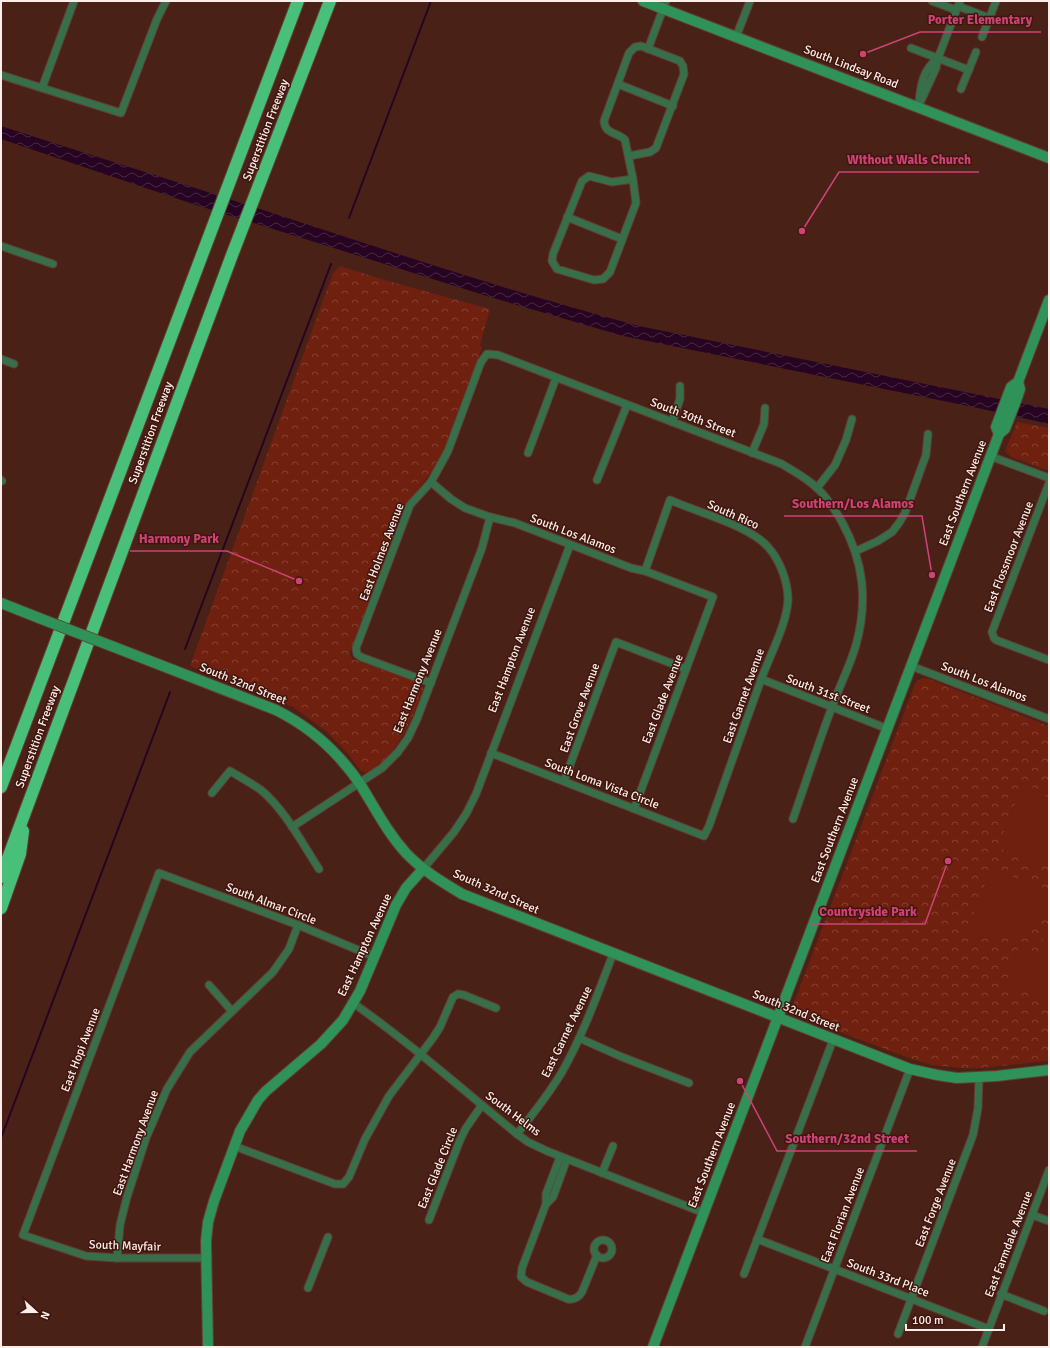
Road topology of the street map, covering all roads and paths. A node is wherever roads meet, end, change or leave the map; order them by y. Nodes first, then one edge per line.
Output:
1 (74, 1) edge
2 (166, 1) edge
3 (298, 1) edge
4 (330, 1) edge
5 (643, 1) edge
6 (750, 1) edge
7 (932, 1) edge
8 (996, 1) edge
9 (665, 5) edge
10 (958, 6) edge
11 (989, 18) junction
12 (736, 37) junction
13 (982, 37) dead end
14 (911, 48) dead end
15 (648, 49) junction
16 (976, 52) dead end
17 (938, 58) junction
18 (969, 70) junction
19 (1, 75) edge
20 (618, 84) junction
21 (42, 88) junction
22 (961, 89) dead end
23 (673, 106) junction
24 (918, 107) junction
25 (629, 156) junction
26 (1049, 158) edge
27 (633, 179) junction
28 (567, 217) junction
29 (622, 239) junction
30 (1, 246) edge
31 (53, 264) dead end
32 (1049, 300) edge
33 (487, 354) joint
34 (1, 359) edge
35 (14, 364) dead end
36 (556, 378) junction
37 (680, 386) dead end
38 (627, 405) junction
39 (765, 408) dead end
40 (852, 419) dead end
41 (672, 422) junction
42 (928, 434) dead end
43 (752, 452) junction
44 (528, 453) dead end
45 (990, 456) junction
46 (1049, 478) edge
47 (597, 480) dead end
48 (431, 482) junction
49 (1049, 483) edge
50 (817, 488) junction
51 (490, 517) junction
52 (892, 532) junction
53 (898, 538) dead end
54 (570, 545) junction
55 (856, 551) junction
56 (778, 562) joint
57 (645, 571) junction
58 (713, 597) joint
59 (1, 603) edge
60 (1049, 660) edge
61 (911, 666) junction
62 (686, 669) junction
63 (761, 679) junction
64 (431, 683) junction
65 (33, 703) junction
66 (832, 706) junction
67 (1049, 719) edge
68 (888, 729) junction
69 (491, 753) junction
70 (1, 772) edge
71 (564, 781) junction
72 (359, 784) junction
73 (1, 787) edge
74 (212, 793) dead end
75 (634, 808) junction
76 (24, 816) junction
77 (792, 819) dead end
78 (292, 827) junction
79 (704, 836) joint
80 (319, 869) dead end
81 (422, 869) junction
82 (159, 873) joint
83 (1, 877) edge
84 (1, 908) edge
85 (298, 925) junction
86 (613, 954) junction
87 (375, 957) junction
88 (209, 985) dead end
89 (353, 1003) junction
90 (496, 1008) dead end
91 (231, 1010) junction
92 (778, 1018) junction
93 (579, 1038) junction
94 (833, 1040) junction
95 (420, 1054) junction
96 (910, 1069) junction
97 (1049, 1070) edge
98 (978, 1077) junction
99 (689, 1083) dead end
100 (482, 1106) junction
101 (517, 1134) junction
102 (234, 1146) junction
103 (613, 1146) dead end
104 (564, 1158) junction
105 (1049, 1170) edge
106 (602, 1173) junction
107 (704, 1213) junction
108 (1032, 1215) junction
109 (429, 1220) dead end
110 (1049, 1221) edge
111 (23, 1235) joint
112 (328, 1237) dead end
113 (757, 1239) junction
114 (597, 1255) dead end
115 (117, 1258) junction
116 (206, 1258) junction
117 (834, 1269) junction
118 (744, 1274) dead end
119 (308, 1288) dead end
120 (1002, 1294) junction
121 (911, 1299) junction
122 (1044, 1311) dead end
123 (988, 1329) junction
124 (898, 1334) dead end
125 (208, 1347) edge
126 (653, 1347) edge
127 (804, 1347) edge
128 (982, 1347) edge

1 - 21 street
2 - 21 street
3 - 65 highway, Superstition Freeway
4 - 76 highway, Superstition Freeway
5 - 9 street, South Lindsay Road
6 - 12 street
7 - 10 street
8 - 11 street
9 - 12 street, South Lindsay Road
9 - 15 street
10 - 11 street
10 - 17 street
11 - 13 street
12 - 24 street, South Lindsay Road
14 - 17 street
15 - 20 street
15 - 23 street
16 - 18 street
17 - 18 street
17 - 24 street
18 - 22 street
19 - 21 street
20 - 23 street
20 - 25 street
23 - 25 street
24 - 26 street, South Lindsay Road
25 - 27 street
27 - 28 street
27 - 29 street
28 - 29 street
28 - 29 street
30 - 31 street
32 - 45 street, East Southern Avenue
33 - 36 street, South 30th Street
33 - 48 street, East Holmes Avenue
34 - 35 street
36 - 38 street, South 30th Street
36 - 44 street
37 - 41 street
38 - 41 street, South 30th Street
38 - 47 street
39 - 43 street
40 - 50 street
41 - 43 street, South 30th Street
42 - 52 street
43 - 50 street, South 30th Street
45 - 46 street
45 - 61 street, East Southern Avenue
48 - 51 street, South Los Alamos
48 - 64 street, East Holmes Avenue
49 - 60 street, East Flossmoor Avenue
50 - 55 street, South 30th Street
51 - 54 street, South Los Alamos
51 - 64 street, East Harmony Avenue
52 - 53 street
52 - 55 street
54 - 57 street, South Los Alamos
54 - 69 street, East Hampton Avenue
55 - 66 street, South 30th Street
56 - 57 street, South Rico
56 - 63 street, East Garnet Avenue
57 - 58 street, South Los Alamos
58 - 62 street, East Glade Avenue
59 - 72 street, South 32nd Street, bridge
61 - 67 street, South Los Alamos
61 - 68 street, East Southern Avenue
62 - 71 street, East Grove Avenue
62 - 75 street, East Glade Avenue
63 - 66 street, South 31st Street
63 - 79 street, East Garnet Avenue
64 - 72 street, East Harmony Avenue
65 - 70 highway
65 - 73 highway, Superstition Freeway
66 - 68 street, South 31st Street
66 - 77 street, South 30th Street
68 - 92 street, East Southern Avenue
69 - 71 street, South Loma Vista Circle
69 - 81 street, East Hampton Avenue
71 - 75 street, South Loma Vista Circle
72 - 78 street, East Harmony Avenue
72 - 81 street, South 32nd Street
74 - 78 street
75 - 79 street, South Loma Vista Circle
76 - 83 highway, Superstition Freeway
76 - 84 highway
78 - 80 street
81 - 86 street, South 32nd Street
81 - 87 street, East Hampton Avenue
82 - 85 street, South Almar Circle
82 - 111 street, East Hopi Avenue
85 - 87 street, South Almar Circle
85 - 91 street, East Harmony Avenue
86 - 92 street, South 32nd Street
86 - 93 street, East Garnet Avenue
87 - 89 street, East Hampton Avenue
88 - 91 street
89 - 95 street, South Helms
89 - 102 street, East Hampton Avenue
90 - 95 street
91 - 115 street, East Harmony Avenue
92 - 94 street, South 32nd Street
92 - 107 street, East Southern Avenue
93 - 99 street
93 - 101 street, East Garnet Avenue
94 - 96 street, South 32nd Street
94 - 113 street
95 - 100 street, South Helms
95 - 102 street
96 - 98 street, South 32nd Street
96 - 117 street, East Florian Avenue
97 - 98 street, South 32nd Street
98 - 121 street, East Forge Avenue
100 - 101 street, South Helms
100 - 109 street, East Glade Circle
101 - 104 street, South Helms
102 - 116 street, East Hampton Avenue
103 - 106 street
104 - 106 street, South Helms
104 - 114 street
105 - 108 street, East Farmdale Avenue
106 - 107 street, South Helms
107 - 126 street, East Southern Avenue
108 - 110 street
108 - 120 street, East Farmdale Avenue
111 - 115 street, South Mayfair
112 - 119 street
113 - 117 street, South 33rd Place
113 - 118 street
115 - 116 street, South Mayfair
116 - 125 street, East Hampton Avenue
117 - 121 street, South 33rd Place
117 - 127 street, East Florian Avenue
120 - 122 street
120 - 123 street, East Farmdale Avenue
121 - 123 street, South 33rd Place
121 - 124 street, East Forge Avenue
123 - 128 street, East Farmdale Avenue

